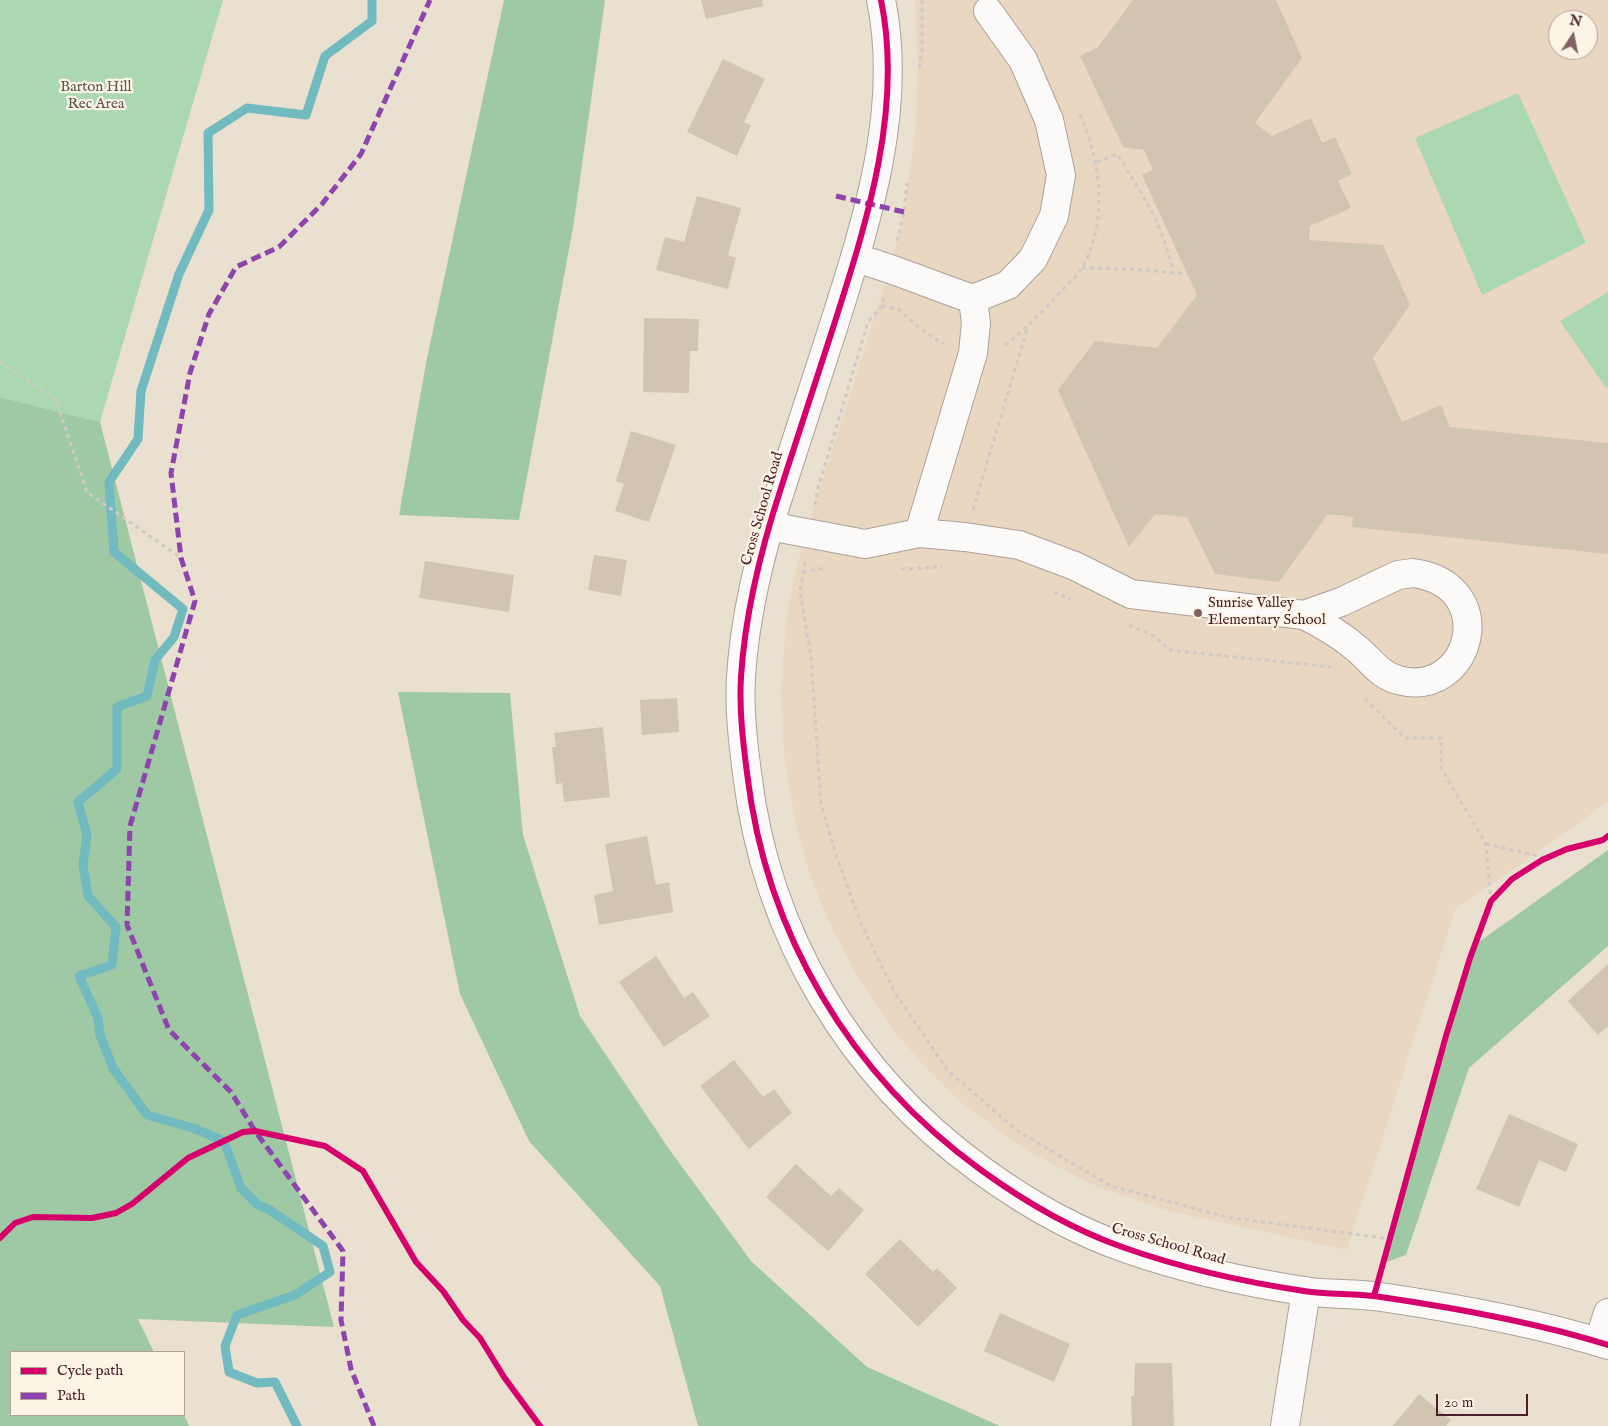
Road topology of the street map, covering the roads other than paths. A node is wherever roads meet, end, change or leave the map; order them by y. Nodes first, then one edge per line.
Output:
1 (881, 0) edge
2 (988, 11) dead end
3 (855, 258) junction
4 (973, 299) junction
5 (769, 526) junction
6 (919, 533) junction
7 (1304, 614) junction
8 (1306, 1291) junction
9 (1608, 1313) edge
10 (1603, 1343) edge
11 (1285, 1426) edge

1 - 3 street, Cross School Road
2 - 4 street
3 - 4 street
3 - 5 street, Cross School Road
4 - 6 street
5 - 6 street
5 - 8 street, Cross School Road
6 - 7 street
7 - 7 street
8 - 10 street, Cross School Road
8 - 11 street
9 - 10 street

